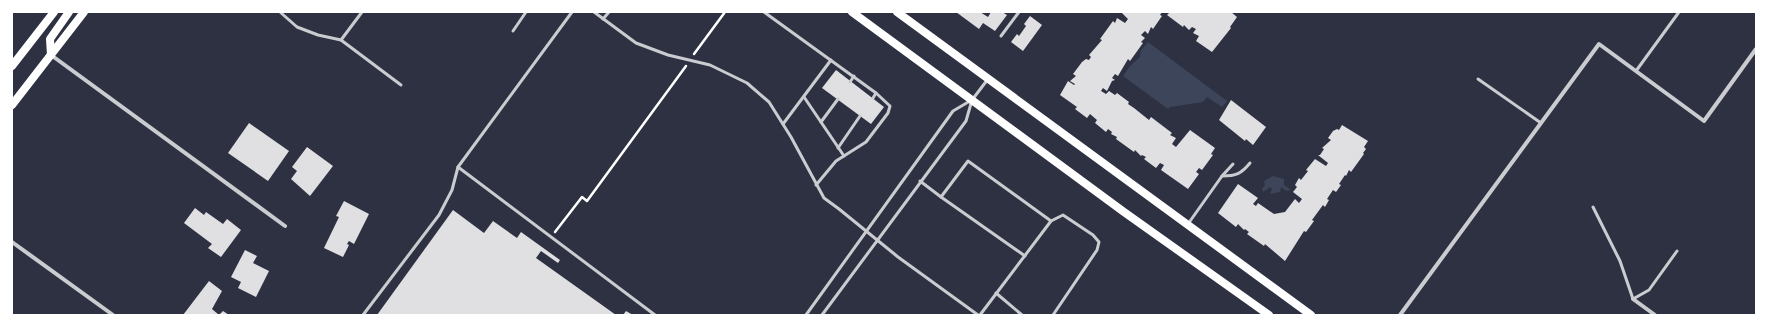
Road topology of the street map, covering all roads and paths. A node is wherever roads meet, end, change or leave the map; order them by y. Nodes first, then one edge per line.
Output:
1 (54, 12) edge
2 (70, 12) edge
3 (84, 12) edge
4 (280, 12) edge
5 (362, 12) edge
6 (526, 12) edge
7 (572, 12) edge
8 (594, 12) edge
9 (609, 12) edge
10 (725, 12) edge
11 (764, 12) edge
12 (852, 12) edge
13 (897, 12) edge
14 (1019, 12) edge
15 (1679, 12) edge
16 (603, 19) junction
17 (513, 31) dead end
18 (1001, 36) dead end
19 (341, 40) junction
20 (1756, 49) edge
21 (51, 55) junction
22 (690, 60) junction
23 (831, 60) junction
24 (12, 66) edge
25 (1636, 71) junction
26 (854, 76) junction
27 (988, 78) junction
28 (1478, 79) dead end
29 (850, 82) dead end
30 (401, 85) dead end
31 (876, 93) junction
32 (804, 97) junction
33 (872, 98) dead end
34 (838, 99) dead end
35 (972, 100) junction
36 (12, 105) edge
37 (860, 116) dead end
38 (821, 122) junction
39 (1541, 122) junction
40 (783, 124) junction
41 (838, 148) junction
42 (844, 156) junction
43 (1250, 163) dead end
44 (1233, 164) dead end
45 (458, 167) junction
46 (1222, 176) junction
47 (920, 181) junction
48 (816, 185) junction
49 (941, 196) junction
50 (1593, 207) dead end
51 (1051, 221) junction
52 (1188, 224) junction
53 (285, 226) dead end
54 (866, 232) junction
55 (551, 238) junction
56 (876, 240) junction
57 (12, 242) edge
58 (1677, 251) dead end
59 (1025, 256) junction
60 (996, 293) junction
61 (1633, 298) junction
62 (114, 315) edge
63 (363, 315) edge
64 (655, 315) edge
65 (806, 315) edge
66 (822, 315) edge
67 (979, 315) edge
68 (1022, 315) edge
69 (1053, 315) edge
70 (1269, 315) edge
71 (1311, 315) edge
72 (1400, 315) edge
73 (1655, 315) edge

1 - 24 main road
2 - 21 main road
3 - 21 main road
4 - 19 lane
5 - 19 lane
6 - 17 lane
7 - 45 lane
8 - 16 lane
9 - 16 lane
10 - 22 path
11 - 23 lane
12 - 35 main road
13 - 27 main road
14 - 18 lane
15 - 25 lane
16 - 22 lane
19 - 30 lane
20 - 25 street
21 - 36 main road
21 - 53 street
22 - 40 lane
22 - 55 path
23 - 26 lane
23 - 32 lane
25 - 39 street
26 - 29 lane
26 - 31 lane
27 - 35 lane
27 - 52 main road
28 - 39 lane
31 - 33 lane
31 - 42 lane
32 - 38 lane
32 - 40 lane
34 - 38 lane
35 - 47 lane
35 - 54 lane
35 - 70 main road
37 - 41 lane
38 - 41 lane
39 - 72 street
40 - 48 lane
41 - 42 lane
42 - 48 lane
43 - 46 lane
44 - 46 lane
45 - 55 lane
45 - 63 lane
46 - 52 lane
47 - 49 lane
47 - 56 lane
48 - 54 lane
49 - 51 lane
49 - 59 lane
50 - 61 lane
51 - 59 lane
51 - 69 lane
52 - 71 main road
54 - 56 lane
54 - 65 lane
55 - 64 lane
56 - 66 lane
56 - 67 lane
57 - 62 street
58 - 61 lane
59 - 60 lane
60 - 67 lane
60 - 68 lane
61 - 73 street

